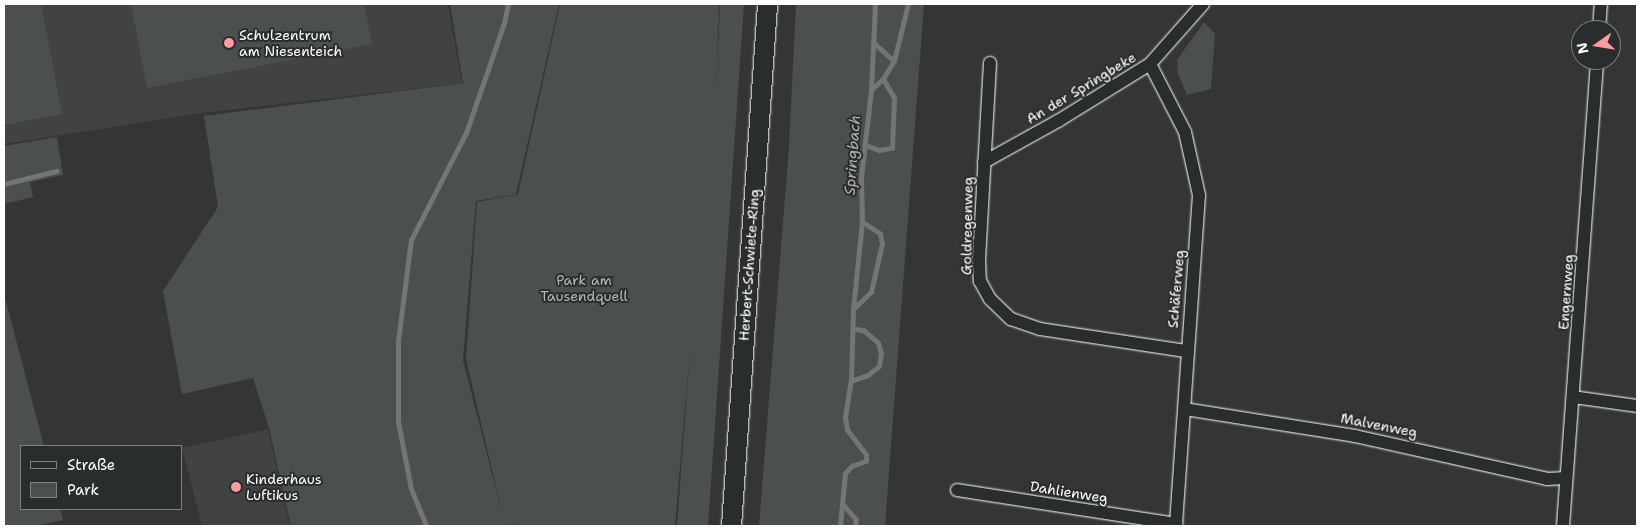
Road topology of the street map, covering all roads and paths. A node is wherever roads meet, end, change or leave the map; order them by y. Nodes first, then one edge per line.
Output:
1 (767, 4) edge
2 (1203, 4) edge
3 (1601, 4) edge
4 (1600, 20) edge
5 (990, 63) dead end
6 (1150, 64) junction
7 (1596, 70) edge
8 (984, 162) junction
9 (1186, 351) junction
10 (1573, 397) junction
11 (1637, 406) edge
12 (1184, 409) junction
13 (1566, 478) junction
14 (957, 490) dead end
15 (1176, 525) edge
16 (731, 526) edge
17 (1562, 526) edge

1 - 16 main road, Herbert-Schwiete-Ring
2 - 6 street, An der Springbeke
3 - 4 street
5 - 8 street, Goldregenweg
6 - 8 street, An der Springbeke
6 - 9 street, Schäferweg
7 - 10 street, Engernweg
8 - 9 street, Goldregenweg
9 - 12 street, Schäferweg
10 - 11 street
10 - 13 street, Engernweg
12 - 13 street, Malvenweg
12 - 15 street, Schäferweg
13 - 17 street, Engernweg
14 - 15 street, Dahlienweg

